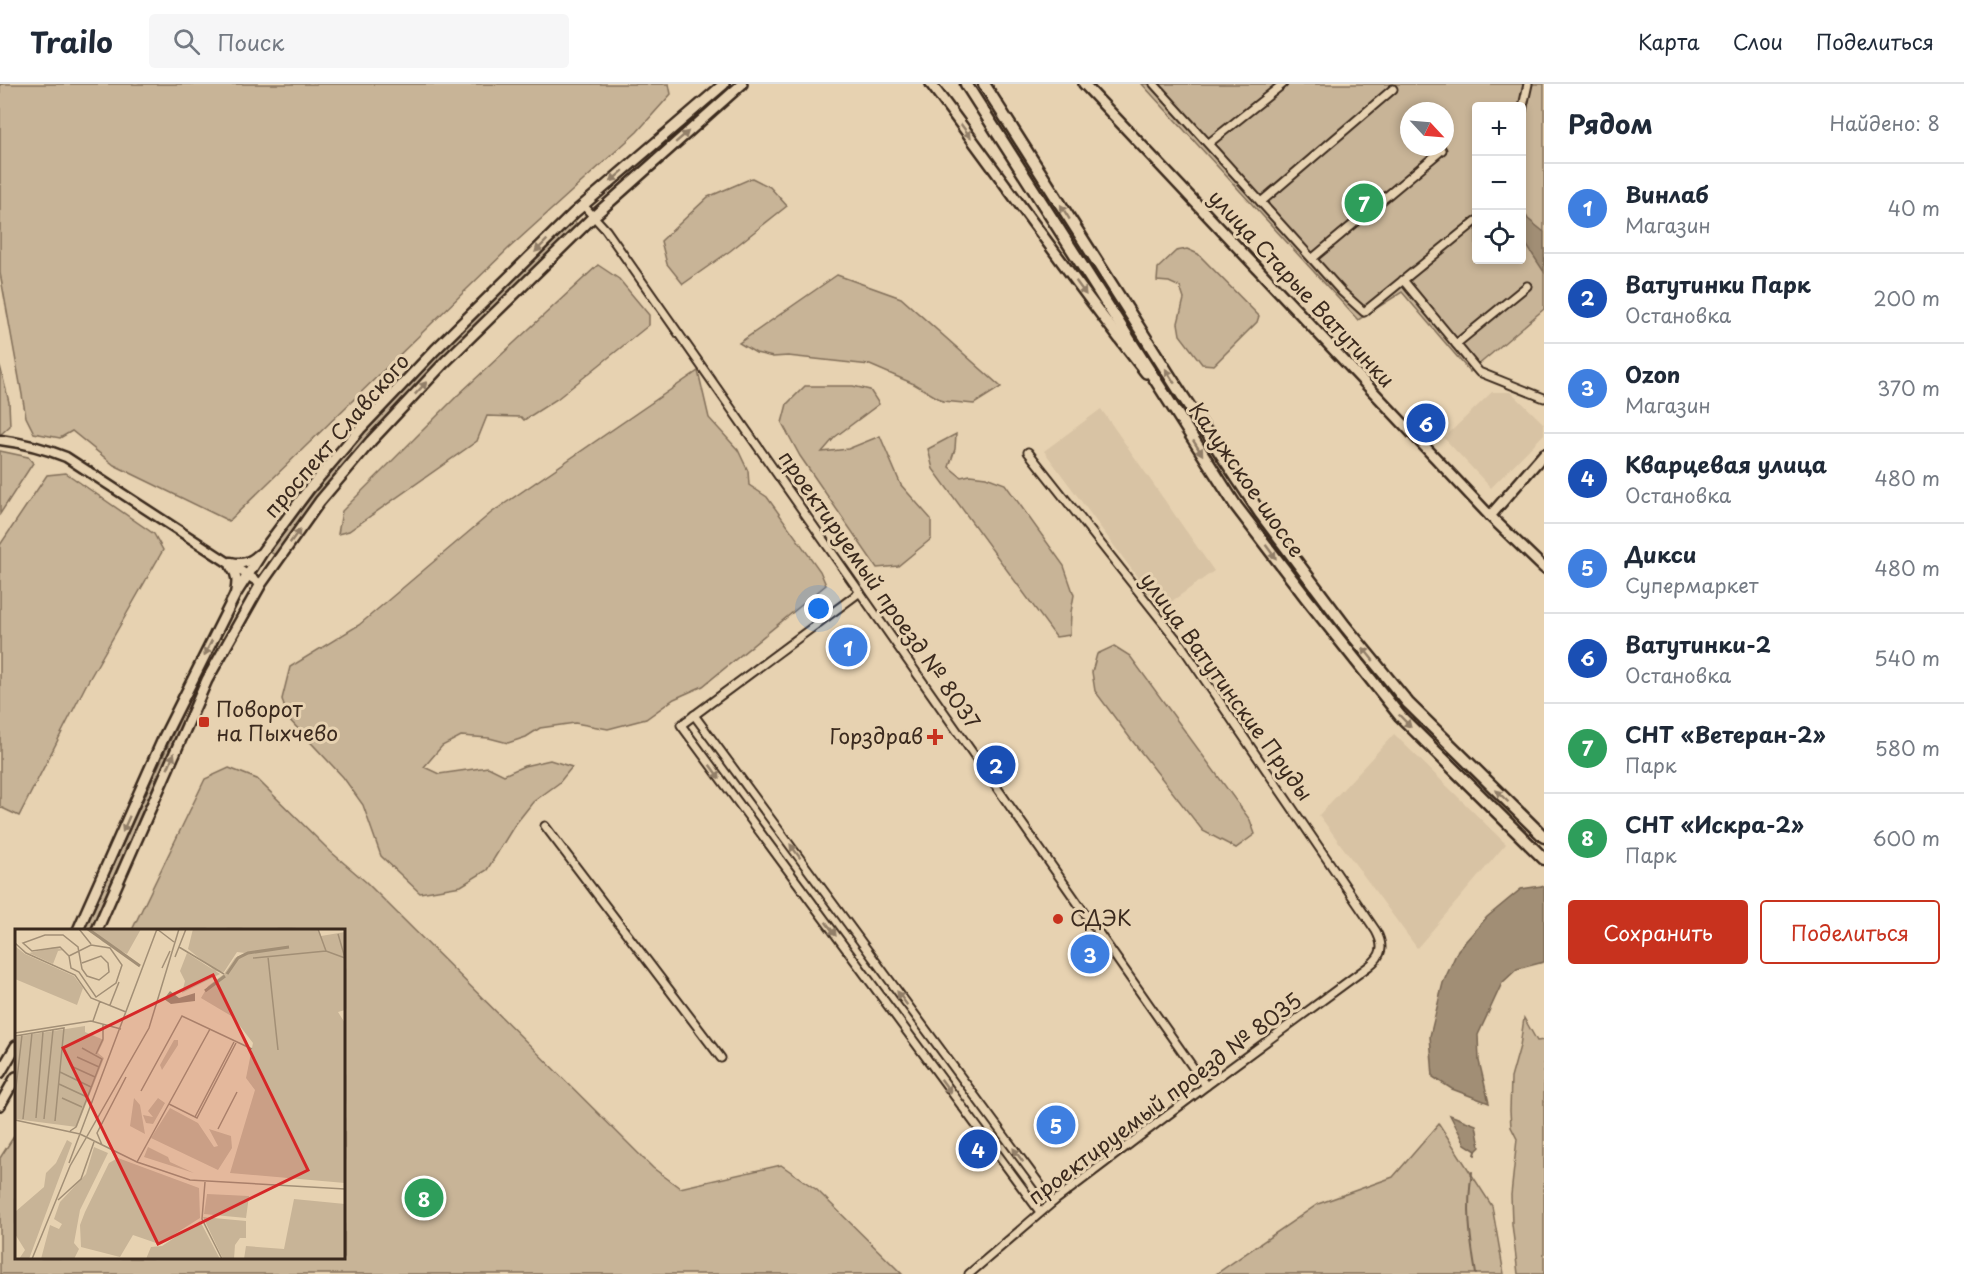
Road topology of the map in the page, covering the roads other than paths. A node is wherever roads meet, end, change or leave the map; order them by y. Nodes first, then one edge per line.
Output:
1 (723, 84) edge
2 (742, 84) edge
3 (931, 84) edge
4 (966, 84) edge
5 (984, 84) edge
6 (1084, 84) edge
7 (1283, 84) edge
8 (1528, 84) edge
9 (1157, 85) edge
10 (1393, 89) dead end
11 (1523, 102) edge
12 (1209, 143) junction
13 (1435, 156) edge
14 (1261, 202) junction
15 (583, 205) junction
16 (593, 217) junction
17 (1472, 224) edge
18 (1313, 258) junction
19 (1403, 280) junction
20 (1527, 286) dead end
21 (1456, 344) junction
22 (1544, 398) edge
23 (1166, 399) junction
24 (0, 440) edge
25 (1028, 452) dead end
26 (1544, 454) edge
27 (1490, 516) junction
28 (263, 551) junction
29 (225, 560) junction
30 (1544, 568) edge
31 (246, 575) junction
32 (261, 584) junction
33 (860, 592) junction
34 (235, 596) junction
35 (694, 715) junction
36 (545, 826) dead end
37 (1544, 837) edge
38 (1544, 859) edge
39 (78, 929) edge
40 (97, 929) edge
41 (1381, 951) joint
42 (15, 1048) edge
43 (721, 1058) dead end
44 (0, 1073) edge
45 (15, 1079) edge
46 (1206, 1086) junction
47 (0, 1105) edge
48 (1053, 1202) junction
49 (1040, 1212) junction
50 (969, 1274) edge

1 -> 15 main road, проспект Славского
16 -> 2 main road, проспект Славского
3 -> 23 main road
4 - 23 highway, Калужское шоссе
37 -> 5 highway, Калужское шоссе
6 - 27 main road, улица Старые Ватутинки
7 - 12 street
8 - 11 street
9 - 12 street
10 - 14 street
12 - 14 street
13 - 18 street
14 - 18 street
15 - 16 street, проектируемый проезд № 8037
15 -> 28 main road, проспект Славского
32 -> 16 main road, проспект Славского
16 - 33 street, проектируемый проезд № 8037
17 - 19 street
18 - 19 street
19 - 21 street
20 - 21 street
21 - 22 street
23 -> 38 highway, Калужское шоссе
24 - 29 street
25 - 41 street, улица Ватутинские Пруды
26 - 27 main road
27 - 30 main road, улица Старые Ватутинки
28 - 29 street
28 - 31 main road, проспект Славского
29 - 31 street
29 - 34 street
31 - 32 street
31 - 34 main road, проспект Славского
40 -> 32 main road, проспект Славского
33 - 35 street
33 - 46 street, проектируемый проезд № 8037
34 -> 39 main road, проспект Славского
48 -> 35 street
35 -> 49 street
36 - 43 street
41 - 46 street, проектируемый проезд № 8035
42 - 44 main road
45 - 47 main road
46 - 48 street, проектируемый проезд № 8035
48 - 49 street, проектируемый проезд № 8035
49 - 50 street, проектируемый проезд № 8035

